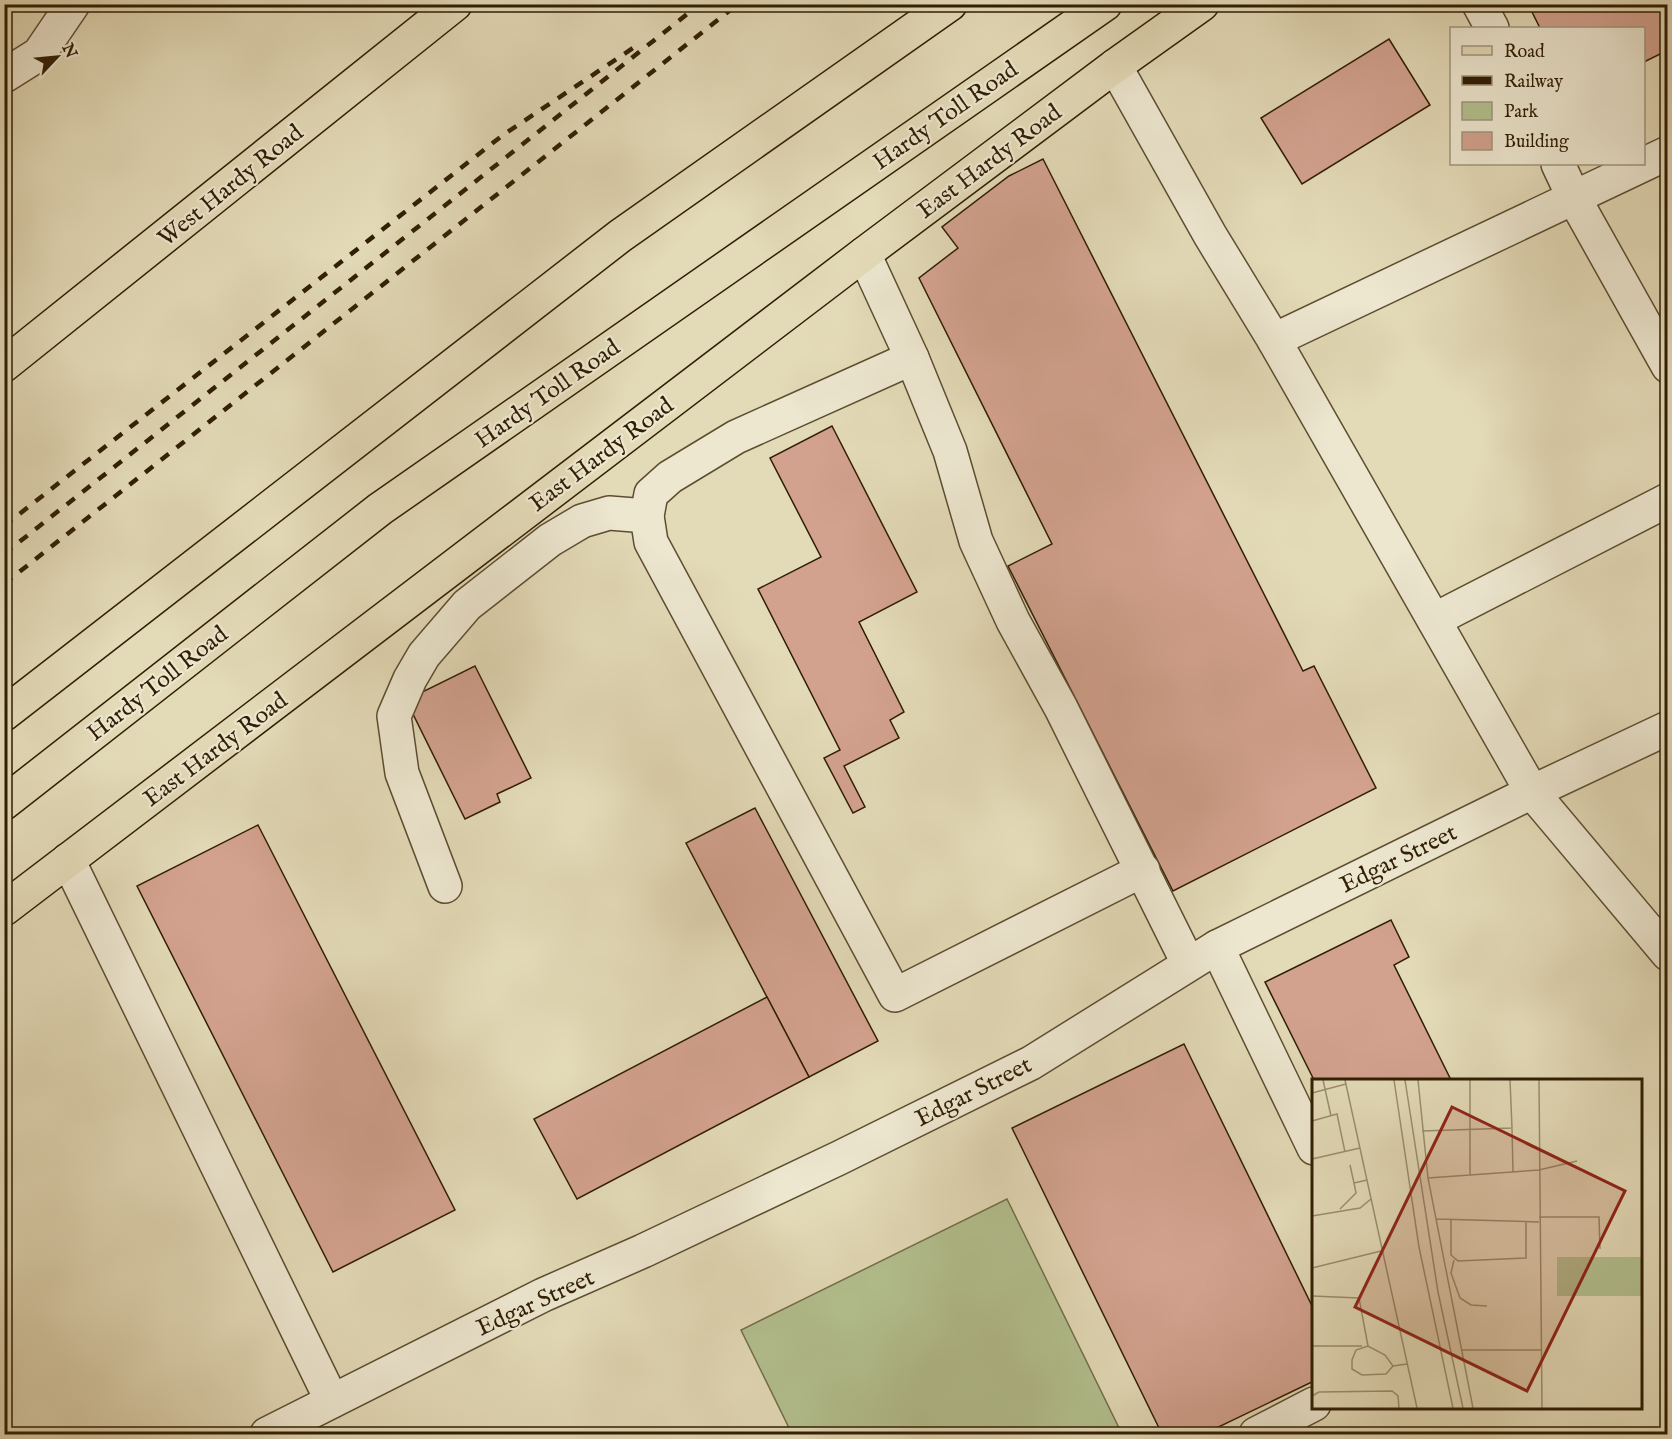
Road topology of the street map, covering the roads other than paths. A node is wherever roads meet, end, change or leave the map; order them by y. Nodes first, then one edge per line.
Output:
1 (73, 4) edge
2 (455, 4) edge
3 (950, 4) edge
4 (1105, 4) edge
5 (1202, 4) edge
6 (1479, 4) edge
7 (1491, 27) edge
8 (1115, 66) junction
9 (4, 76) edge
10 (1668, 153) edge
11 (1645, 164) edge
12 (1558, 165) edge
13 (1643, 165) edge
14 (1574, 198) junction
15 (864, 254) junction
16 (1274, 340) junction
17 (912, 358) junction
18 (4, 364) edge
19 (1668, 366) edge
20 (1668, 500) edge
21 (647, 516) junction
22 (1434, 620) junction
23 (4, 714) edge
24 (1668, 728) edge
25 (1532, 792) junction
26 (4, 803) edge
27 (68, 860) junction
28 (1143, 870) junction
29 (445, 886) dead end
30 (4, 909) edge
31 (1217, 947) junction
32 (1668, 954) edge
33 (1188, 963) junction
34 (1312, 1144) edge
35 (332, 1401) junction
36 (1312, 1405) edge
37 (267, 1434) edge
38 (1256, 1434) edge

1 - 9 street
2 - 18 main road, West Hardy Road
3 - 23 main road
4 - 26 main road, Hardy Toll Road
5 - 8 main road, East Hardy Road
6 - 7 street
8 - 15 main road, East Hardy Road
8 - 16 street
10 - 11 street
12 - 14 street
13 - 14 street
14 - 16 street
14 - 19 street
15 - 17 street
15 - 27 main road, East Hardy Road
16 - 22 street
17 - 21 street
17 - 28 street
20 - 22 street
21 - 28 street
21 - 29 street
22 - 25 street
24 - 25 street, Edgar Street
25 - 31 street, Edgar Street
25 - 32 street
27 - 30 main road, East Hardy Road
27 - 35 street
28 - 33 street
31 - 33 street, Edgar Street
31 - 34 street
33 - 35 street, Edgar Street
35 - 37 street, Edgar Street
36 - 38 street

